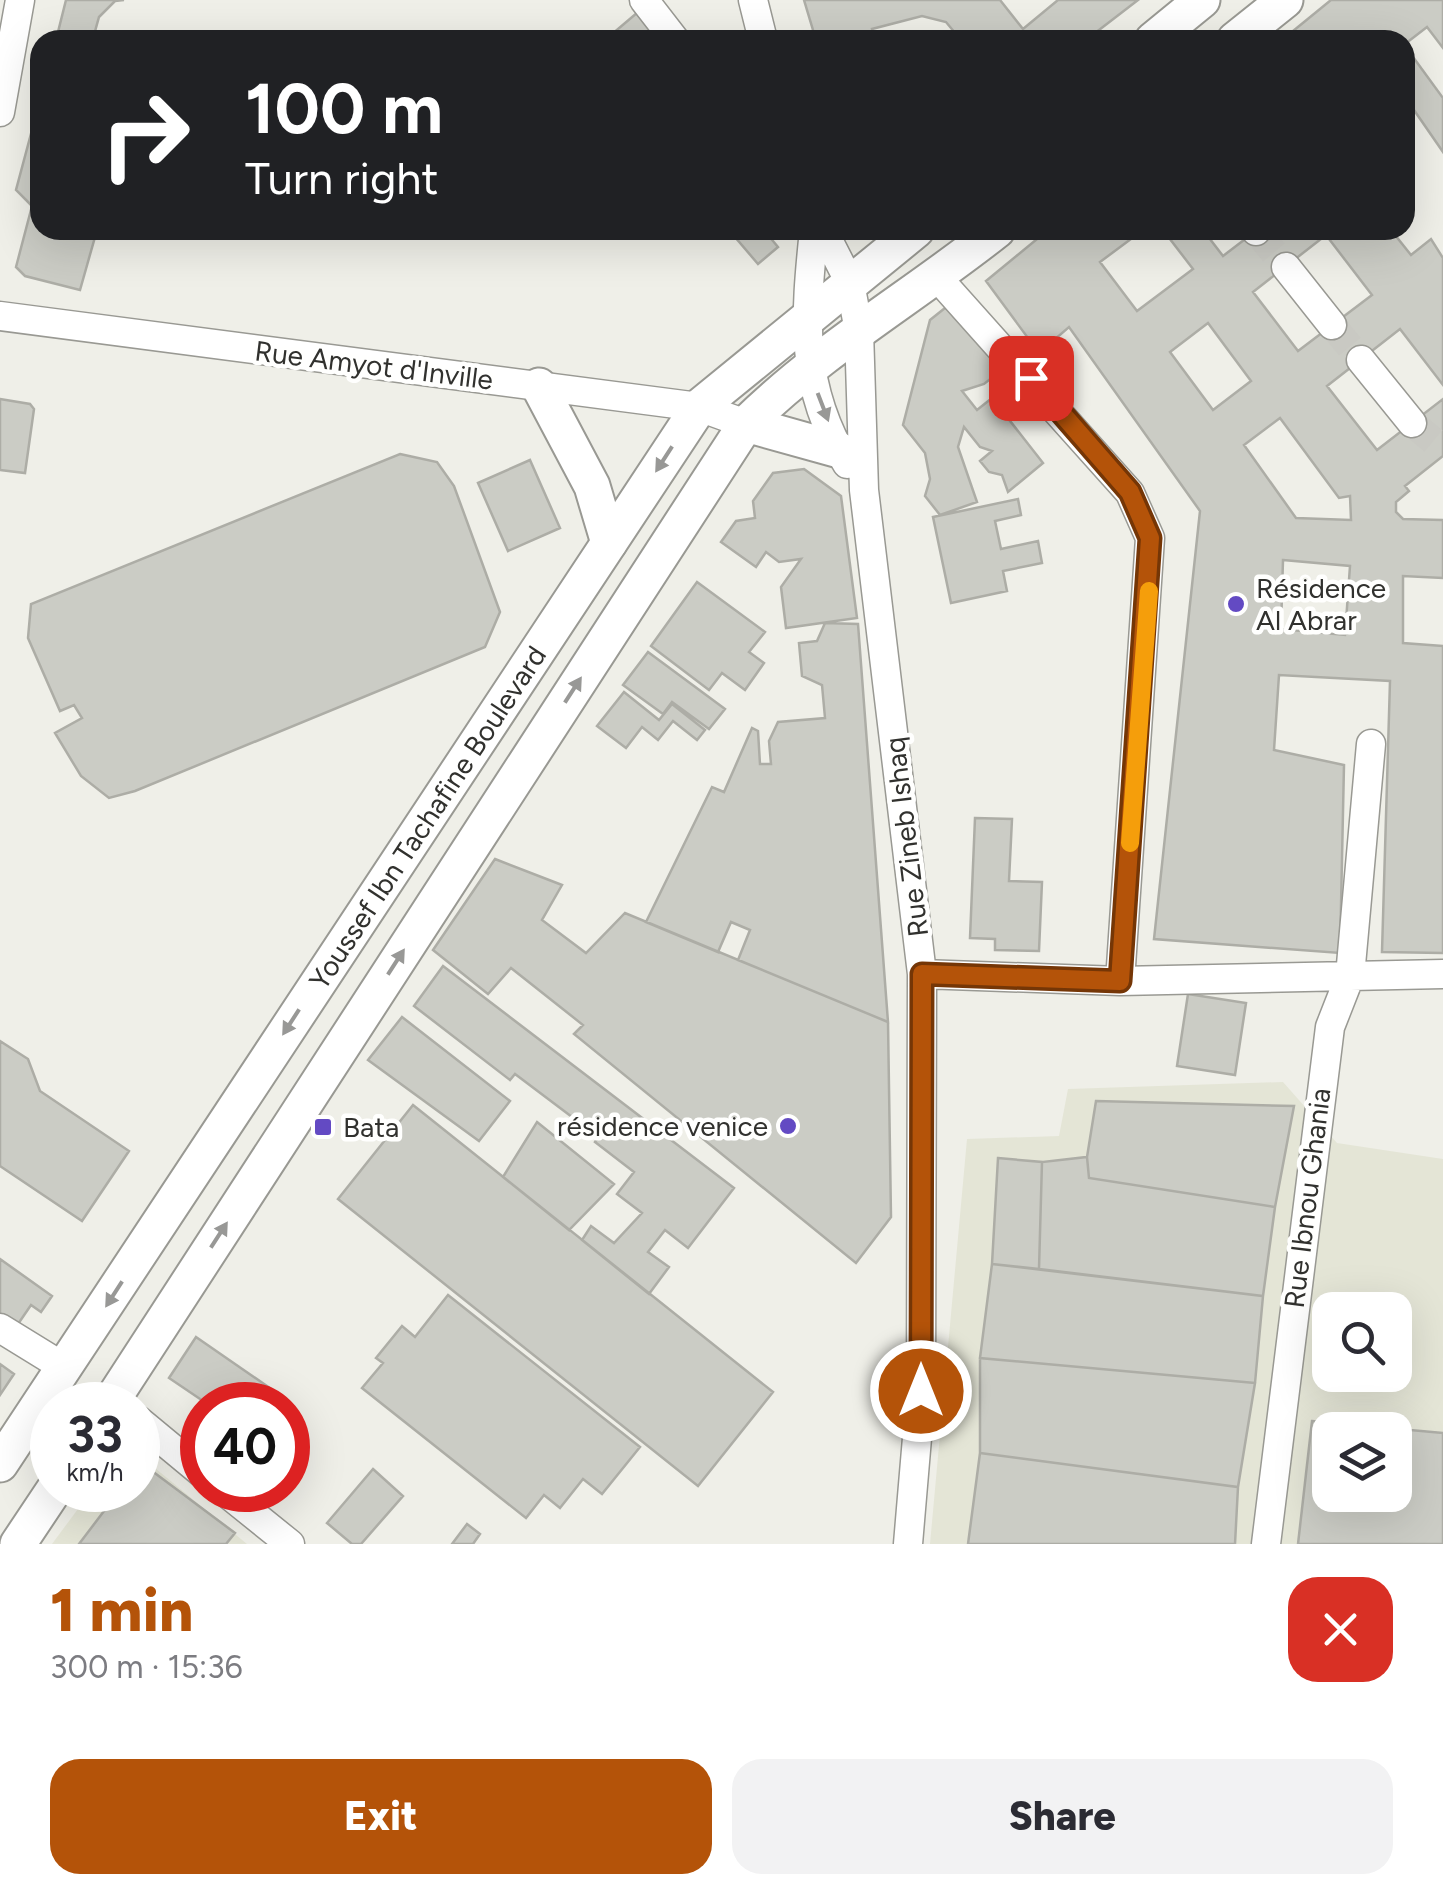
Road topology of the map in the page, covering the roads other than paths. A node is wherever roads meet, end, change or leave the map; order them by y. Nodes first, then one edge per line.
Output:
1 (20, 0) edge
2 (753, 0) edge
3 (1202, 0) edge
4 (1285, 0) edge
5 (647, 1) edge
6 (668, 30) edge
7 (760, 30) edge
8 (1164, 30) edge
9 (1248, 30) edge
10 (3, 73) edge
11 (0, 112) edge
12 (813, 240) edge
13 (828, 240) edge
14 (904, 240) edge
15 (984, 240) edge
16 (1286, 267) tunnel mouth
17 (938, 277) junction
18 (850, 283) junction
19 (0, 316) edge
20 (805, 316) junction
21 (1332, 325) tunnel mouth
22 (859, 330) junction
23 (1361, 360) tunnel mouth
24 (808, 366) junction
25 (539, 386) junction
26 (698, 407) junction
27 (1412, 423) tunnel mouth
28 (746, 424) junction
29 (839, 450) junction
30 (864, 490) junction
31 (608, 543) junction
32 (1371, 744) dead end
33 (922, 974) junction
34 (1443, 974) edge
35 (1350, 976) junction
36 (1120, 981) junction
37 (0, 1328) edge
38 (66, 1368) junction
39 (137, 1382) edge
40 (160, 1440) edge
41 (180, 1456) edge
42 (0, 1464) edge
43 (39, 1512) edge
44 (251, 1512) edge
45 (18, 1544) edge
46 (290, 1544) edge
47 (908, 1544) edge
48 (1266, 1544) edge

1 - 10 street
2 - 7 street
3 - 8 main road
4 - 9 main road
5 - 6 street
10 - 11 street
12 - 20 street, Rue Zineb Ishaq
13 - 18 street, Rue Zineb Ishaq
14 - 18 main road, Youssef Ibn Tachafine Boulevard
15 - 17 main road, Youssef Ibn Tachafine Boulevard
16 - 21 street
17 - 22 main road, Youssef Ibn Tachafine Boulevard
17 - 36 street
18 - 20 main road, Youssef Ibn Tachafine Boulevard
18 - 22 street, Rue Zineb Ishaq
19 - 25 street, Rue Amyot d'Inville
20 - 24 street, Rue Zineb Ishaq
20 - 26 main road, Youssef Ibn Tachafine Boulevard
22 - 24 main road, Youssef Ibn Tachafine Boulevard
22 - 30 street, Rue Zineb Ishaq
23 - 27 street
24 - 28 main road, Youssef Ibn Tachafine Boulevard
24 -> 29 street, Rue Zineb Ishaq
25 - 26 street, Rue Amyot d'Inville
25 - 31 main road
26 - 28 street, Rue Amyot d'Inville
26 -> 31 main road, Youssef Ibn Tachafine Boulevard
28 - 29 main road
39 -> 28 main road, Youssef Ibn Tachafine Boulevard
29 - 30 street, Rue Zineb Ishaq
30 - 33 street, Rue Zineb Ishaq
31 -> 38 main road, Youssef Ibn Tachafine Boulevard
32 - 35 street, Rue Ibnou Ghania
33 - 36 street
33 - 47 street, Rue Zineb Ishaq
34 - 35 street
35 - 36 street
35 - 48 street, Rue Ibnou Ghania
37 - 38 street
38 - 42 main road, Youssef Ibn Tachafine Boulevard
40 - 41 street
43 - 45 main road
44 - 46 street

